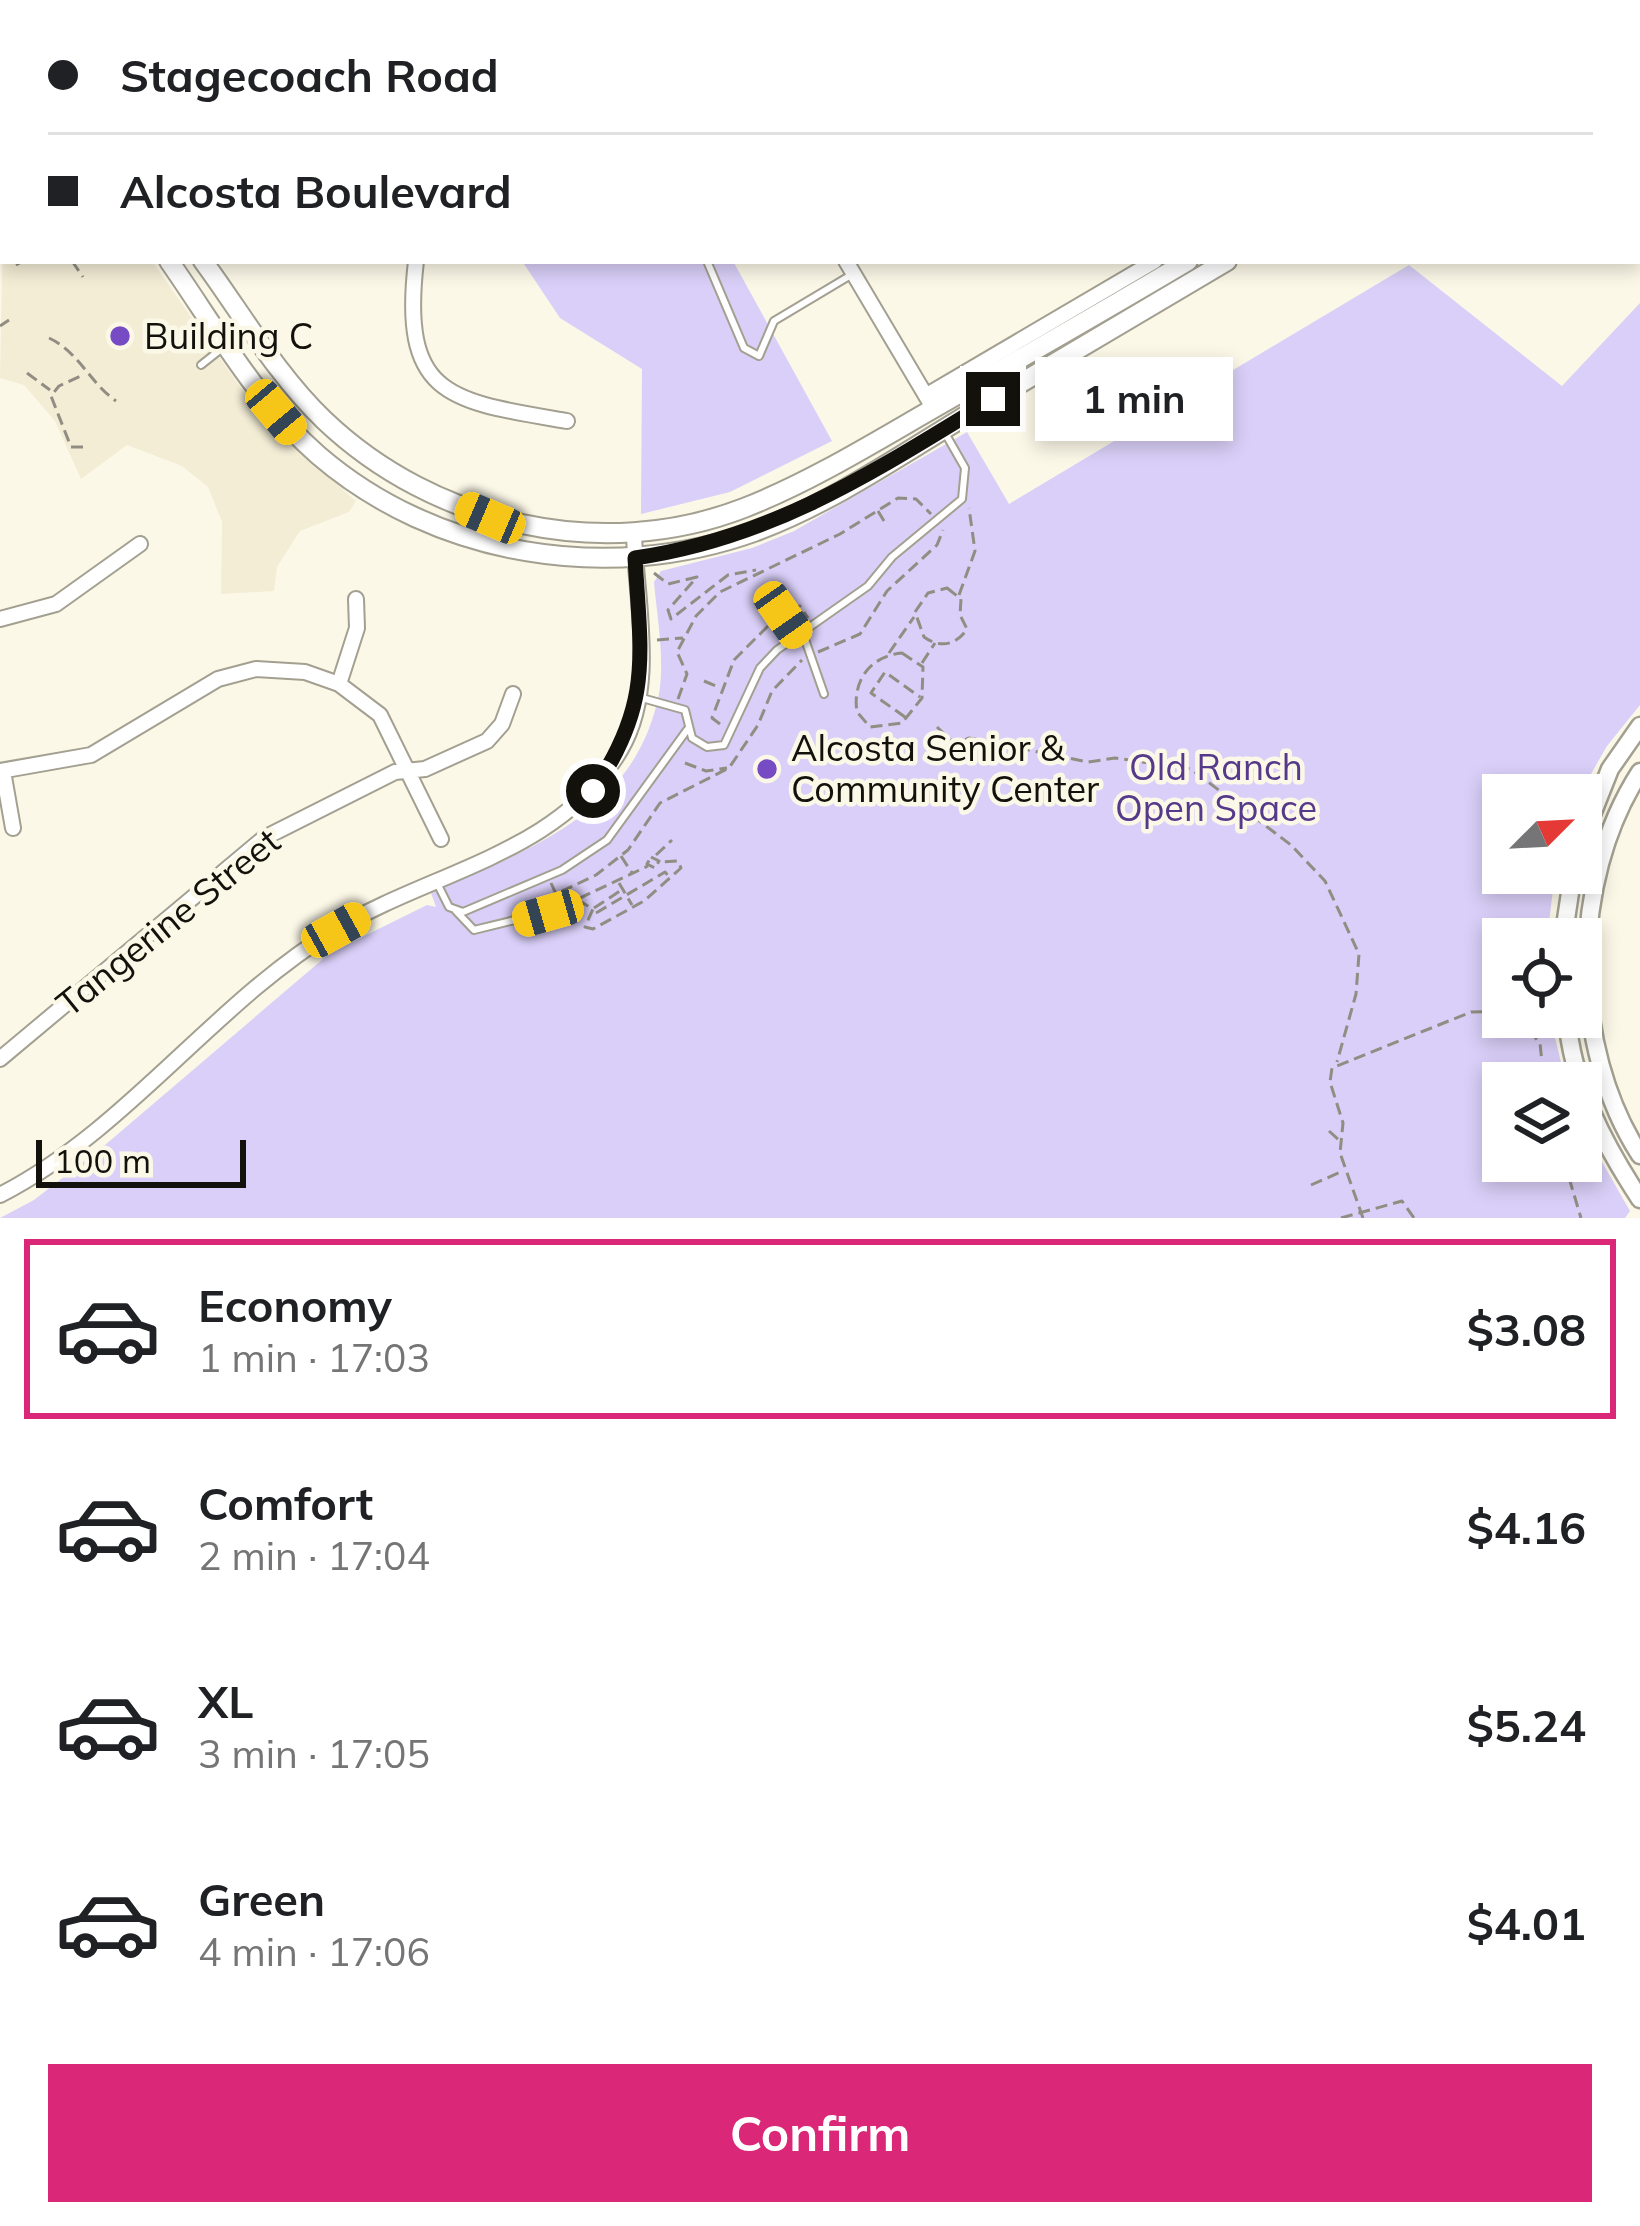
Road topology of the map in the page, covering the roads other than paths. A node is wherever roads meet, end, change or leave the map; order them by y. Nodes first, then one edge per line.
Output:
1 (171, 264) edge
2 (205, 264) edge
3 (416, 264) edge
4 (708, 264) edge
5 (1150, 264) edge
6 (1183, 264) edge
7 (1222, 264) edge
8 (851, 265) edge
9 (227, 344) junction
10 (201, 365) dead end
11 (930, 402) junction
12 (567, 422) dead end
13 (943, 430) junction
14 (634, 534) junction
15 (140, 544) dead end
16 (635, 558) junction
17 (767, 589) road end
18 (356, 599) dead end
19 (0, 619) edge
20 (799, 633) junction
21 (339, 684) junction
22 (513, 694) dead end
23 (824, 694) dead end
24 (639, 697) junction
25 (1640, 726) edge
26 (687, 730) junction
27 (2, 771) edge
28 (410, 772) junction
29 (1640, 772) edge
30 (1602, 789) edge
31 (13, 828) dead end
32 (441, 839) dead end
33 (436, 881) junction
34 (556, 910) road end
35 (456, 911) junction
36 (1572, 1038) edge
37 (0, 1059) edge
38 (1640, 1155) edge
39 (0, 1195) edge
40 (1640, 1199) edge

1 - 9 main road
2 - 14 main road
3 - 12 street
4 - 8 lane
5 - 11 street
6 - 11 main road
7 - 13 main road
8 - 11 street
9 - 10 lane
9 - 16 main road
11 - 13 street
11 - 14 main road
13 - 16 main road
13 - 20 lane
14 - 16 street
15 - 19 street
16 - 24 street
17 - 20 lane
18 - 21 street
20 - 23 lane
20 - 26 lane
21 - 27 street
21 - 28 street
22 - 28 street, Tangerine Street
24 - 26 lane
24 - 33 street
25 - 30 street
26 - 35 lane
27 - 31 street
28 - 32 street
28 - 37 street, Tangerine Street
29 - 38 street
33 - 35 lane
33 - 39 street
34 - 35 lane
36 - 40 street

